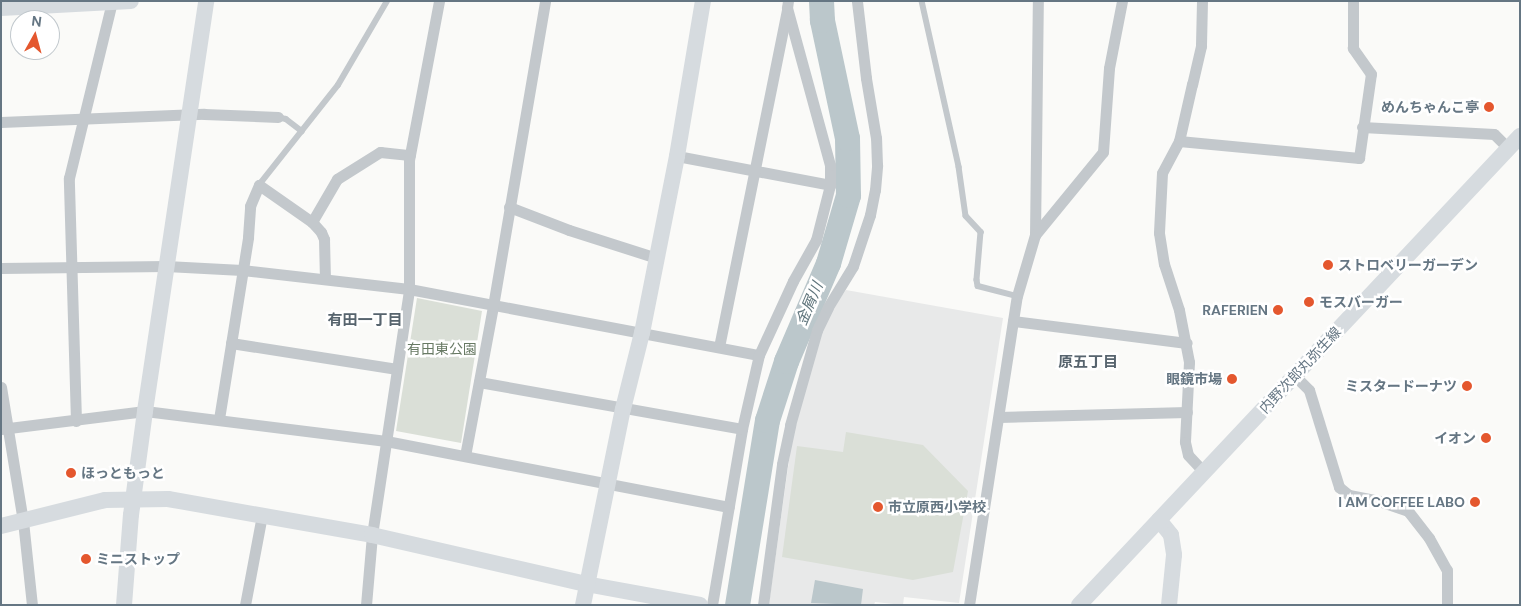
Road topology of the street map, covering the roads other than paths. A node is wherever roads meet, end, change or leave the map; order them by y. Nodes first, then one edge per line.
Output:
1 (131, 1) edge
2 (206, 1) edge
3 (387, 1) edge
4 (439, 1) edge
5 (545, 1) edge
6 (703, 1) edge
7 (857, 1) edge
8 (922, 1) edge
9 (1038, 1) edge
10 (1122, 1) edge
11 (1202, 1) edge
12 (1353, 1) edge
13 (112, 2) edge
14 (788, 4) edge
15 (1, 8) edge
16 (189, 115) junction
17 (278, 117) joint
18 (85, 118) junction
19 (1, 122) edge
20 (1362, 127) junction
21 (302, 131) junction
22 (1520, 136) edge
23 (1179, 141) junction
24 (1508, 148) junction
25 (410, 155) junction
26 (677, 156) junction
27 (755, 171) junction
28 (259, 185) junction
29 (830, 185) junction
30 (509, 207) junction
31 (312, 222) junction
32 (1034, 235) junction
33 (657, 258) junction
34 (166, 266) junction
35 (1, 268) edge
36 (70, 268) junction
37 (242, 270) junction
38 (325, 280) junction
39 (409, 289) junction
40 (1017, 296) junction
41 (493, 306) junction
42 (1014, 321) junction
43 (642, 333) junction
44 (230, 343) junction
45 (1187, 343) junction
46 (719, 347) junction
47 (759, 355) junction
48 (397, 368) junction
49 (1295, 376) junction
50 (479, 382) junction
51 (1, 387) edge
52 (623, 409) junction
53 (144, 411) junction
54 (1187, 412) junction
55 (998, 418) junction
56 (219, 419) junction
57 (76, 421) junction
58 (5, 428) edge
59 (742, 429) junction
60 (386, 441) junction
61 (465, 456) junction
62 (1204, 472) junction
63 (609, 483) junction
64 (134, 498) junction
65 (729, 507) junction
66 (262, 516) junction
67 (1159, 520) junction
68 (23, 521) junction
69 (1, 526) edge
70 (372, 535) junction
71 (586, 584) junction
72 (32, 605) edge
73 (124, 605) edge
74 (245, 605) edge
75 (366, 605) edge
76 (583, 605) edge
77 (700, 605) edge
78 (712, 605) edge
79 (763, 605) edge
80 (968, 605) edge
81 (1080, 605) edge
82 (1169, 605) edge
83 (1447, 605) edge

1 - 13 street
2 - 16 street
3 - 21 lane
4 - 25 street
5 - 30 street
6 - 26 street
7 - 79 street
8 - 40 lane
9 - 32 street
10 - 32 street
11 - 23 street
12 - 20 street
13 - 15 street
13 - 18 street
14 - 27 street
14 - 29 street
16 - 17 street
16 - 18 street
16 - 34 street
17 - 21 lane
18 - 19 street
18 - 36 street
20 - 23 street
20 - 24 street
21 - 28 lane
22 - 24 street, 内野次郎丸弥生線
23 - 45 street
24 - 49 street, 内野次郎丸弥生線
25 - 31 street
25 - 39 street
26 - 27 street
26 - 33 street
27 - 29 street
27 - 46 street
28 - 31 street
28 - 37 street
29 - 47 street
30 - 33 street
30 - 41 street
31 - 38 street
32 - 40 street
33 - 43 street
34 - 36 street
34 - 37 street
34 - 53 street
35 - 36 street
36 - 57 street
37 - 38 street
37 - 44 street
38 - 39 street
39 - 41 street
39 - 48 street
40 - 42 street
41 - 43 street
41 - 50 street
42 - 45 street
42 - 55 street
43 - 46 street
43 - 52 street
44 - 48 street
44 - 56 street
45 - 54 street
46 - 47 street
47 - 59 street
48 - 60 street
49 - 62 street, 内野次郎丸弥生線
49 - 83 street
50 - 52 street
50 - 61 street
51 - 58 street
52 - 59 street
52 - 63 street
53 - 56 street
53 - 57 street
53 - 64 street
54 - 55 street
54 - 62 street
55 - 80 street
56 - 60 street
57 - 58 street
58 - 68 street
59 - 65 street
60 - 61 street
60 - 70 street
61 - 63 street
62 - 67 street, 内野次郎丸弥生線
63 - 65 street
63 - 71 street
64 - 66 street
64 - 68 street
64 - 73 street
65 - 78 street
66 - 70 street
66 - 74 street
67 - 81 street, 内野次郎丸弥生線
67 - 82 street
68 - 69 street
68 - 72 street
70 - 71 street
70 - 75 street
71 - 76 street
71 - 77 street

